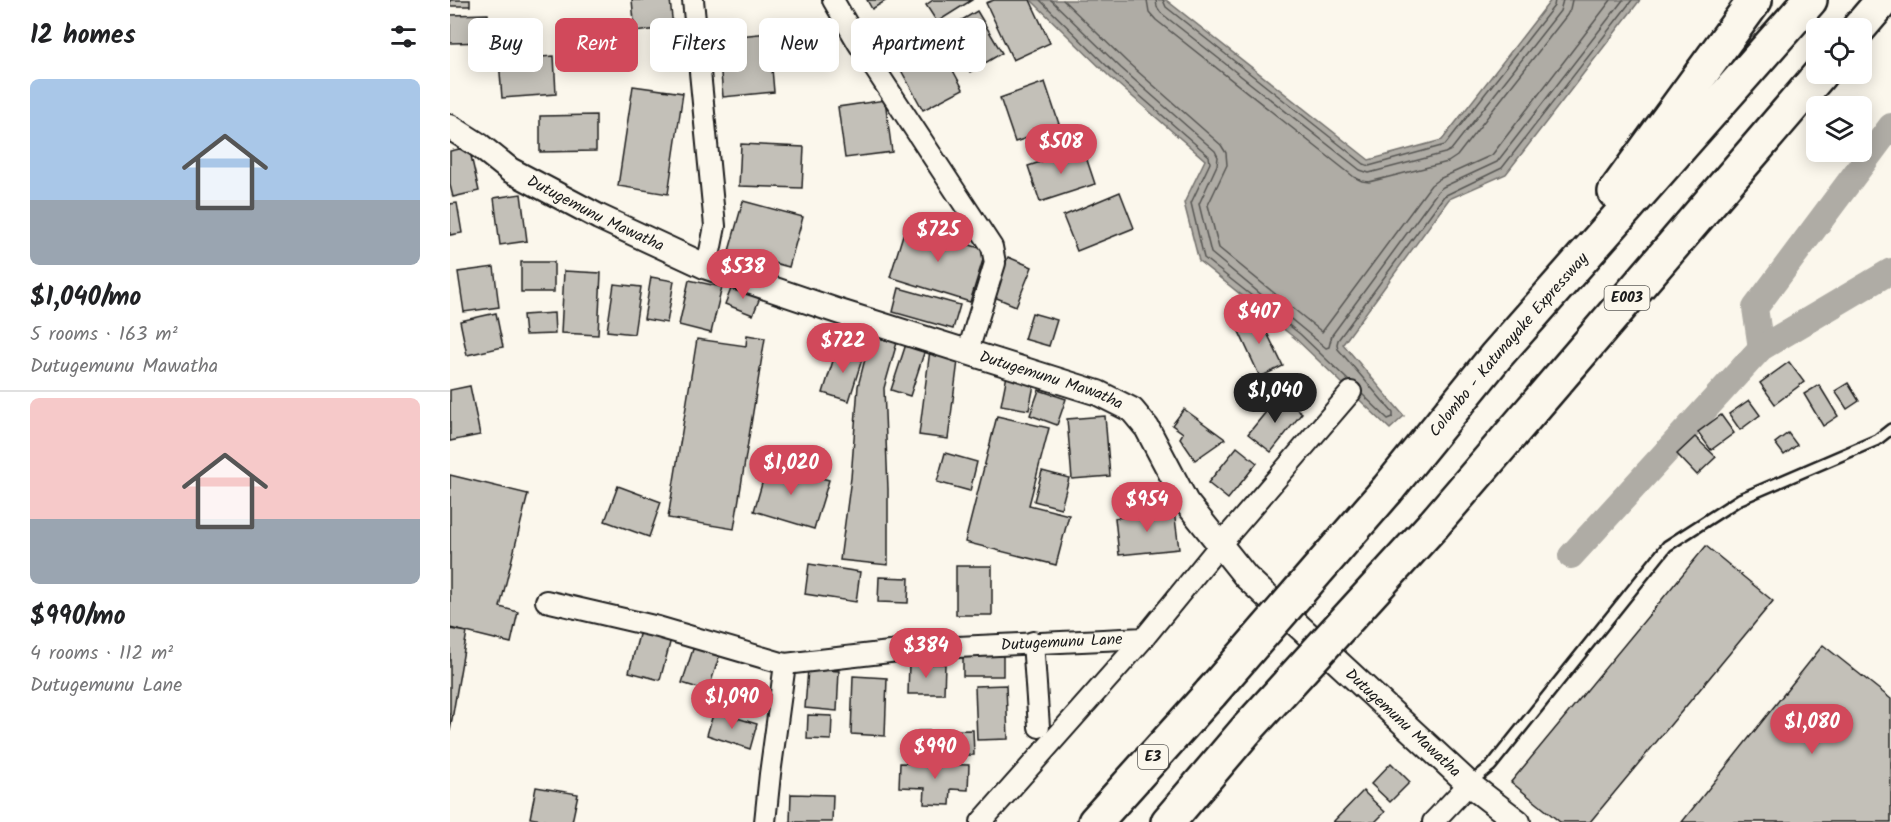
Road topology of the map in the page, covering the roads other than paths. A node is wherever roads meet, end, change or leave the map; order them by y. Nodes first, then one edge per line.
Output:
1 (693, 0) edge
2 (833, 0) edge
3 (1755, 0) edge
4 (1810, 0) edge
5 (1883, 0) edge
6 (1868, 18) edge
7 (1811, 84) edge
8 (450, 127) edge
9 (707, 267) junction
10 (968, 351) junction
11 (1496, 356) junction
12 (1351, 392) dead end
13 (1891, 429) edge
14 (1219, 546) junction
15 (546, 601) dead end
16 (1144, 638) junction
17 (1033, 642) junction
18 (785, 664) junction
19 (1039, 727) dead end
20 (1469, 784) junction
21 (765, 822) edge
22 (981, 822) edge
23 (1095, 822) edge
24 (1168, 822) edge
25 (1433, 822) edge
26 (1518, 822) edge

1 - 9 street
2 - 10 street
3 - 11 highway
4 - 11 highway, Colombo - Katunayake Expressway
5 - 6 highway
7 - 24 highway, E003, bridge
8 - 9 street, Dutugemunu Mawatha
9 - 10 street, Dutugemunu Mawatha
10 - 14 street, Dutugemunu Mawatha
11 - 23 highway, Colombo - Katunayake Expressway / E3, bridge
12 - 14 street, Dutugemunu Lane
13 - 20 lane
14 - 16 street, Dutugemunu Lane
14 - 20 street, Dutugemunu Mawatha
15 - 18 street, Dutugemunu Lane
16 - 17 street, Dutugemunu Lane
16 - 22 street
17 - 18 street, Dutugemunu Lane
17 - 19 street
18 - 21 street
20 - 25 street
20 - 26 street, Dutugemunu Mawatha

